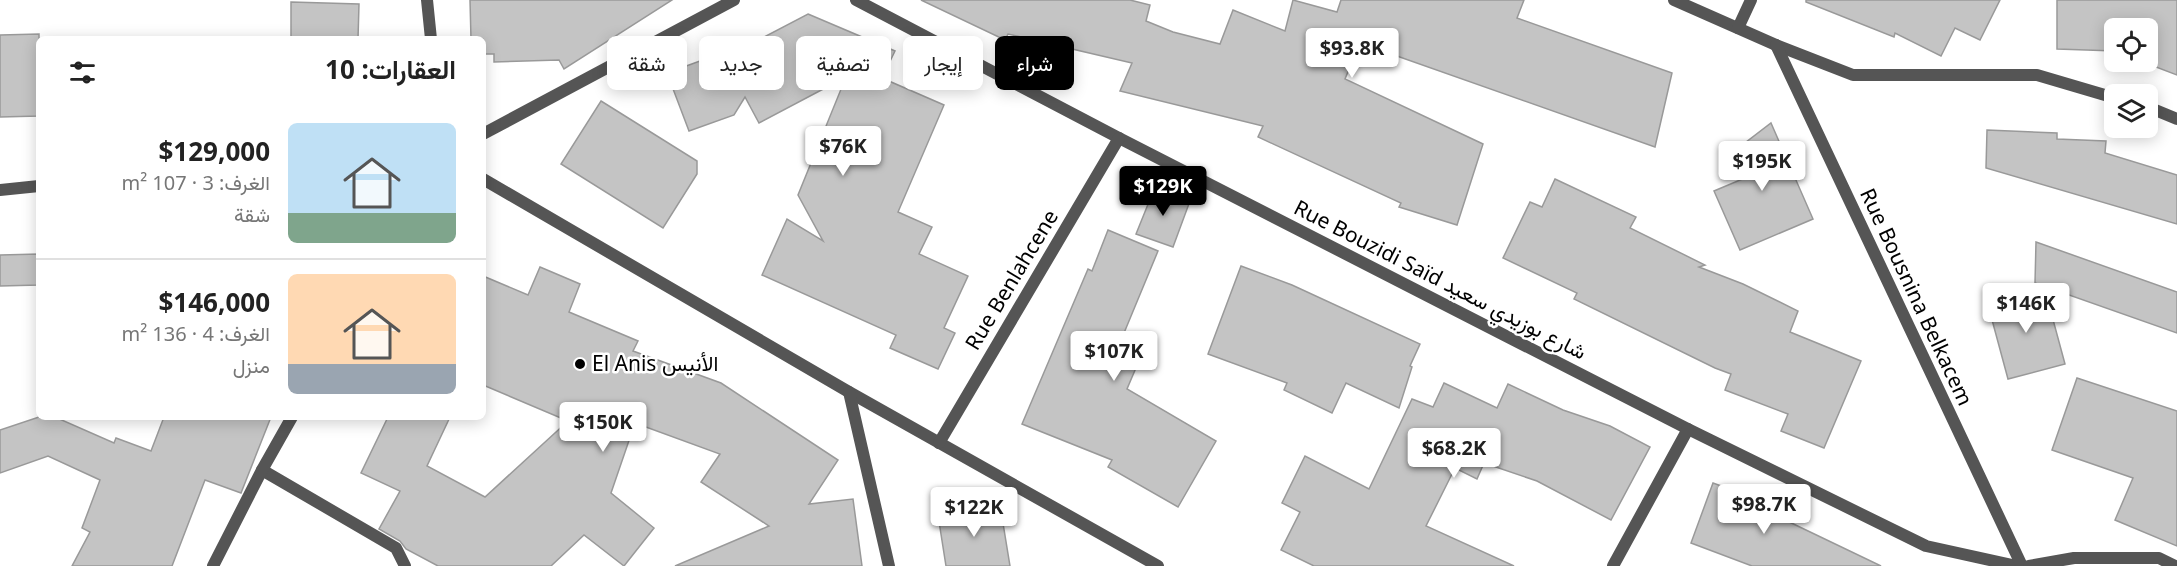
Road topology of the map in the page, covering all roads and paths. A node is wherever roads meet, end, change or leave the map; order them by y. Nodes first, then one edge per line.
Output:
1 (427, 0) edge
2 (735, 0) edge
3 (856, 0) edge
4 (1674, 0) edge
5 (1751, 0) edge
6 (1738, 28) junction
7 (430, 36) edge
8 (1776, 45) junction
9 (2104, 95) edge
10 (2158, 111) edge
11 (2177, 119) edge
12 (486, 132) edge
13 (1119, 138) junction
14 (486, 181) edge
15 (36, 186) edge
16 (0, 190) edge
17 (849, 392) junction
18 (290, 420) edge
19 (1688, 429) junction
20 (939, 443) junction
21 (261, 470) junction
22 (213, 566) edge
23 (405, 566) edge
24 (889, 566) edge
25 (1158, 566) edge
26 (1613, 566) edge
27 (2017, 566) edge
28 (2022, 566) edge
29 (2029, 566) edge
30 (2175, 566) edge

1 - 7 street
2 - 12 street
3 - 13 street, Rue Bouzidi Saïd شارع بوزيدي سعيد
4 - 6 street
5 - 6 street
6 - 8 street
8 - 9 street
8 - 28 street, Rue Bousnina Belkacem
10 - 11 street
13 - 19 street, Rue Bouzidi Saïd شارع بوزيدي سعيد
13 - 20 street, Rue Benlahcene
14 - 17 street
15 - 16 street
17 - 20 street
17 - 24 street
18 - 21 street
19 - 26 street
19 - 27 street, Rue Bouzidi Saïd شارع بوزيدي سعيد
20 - 25 street
21 - 22 street
21 - 23 street
29 - 30 street

